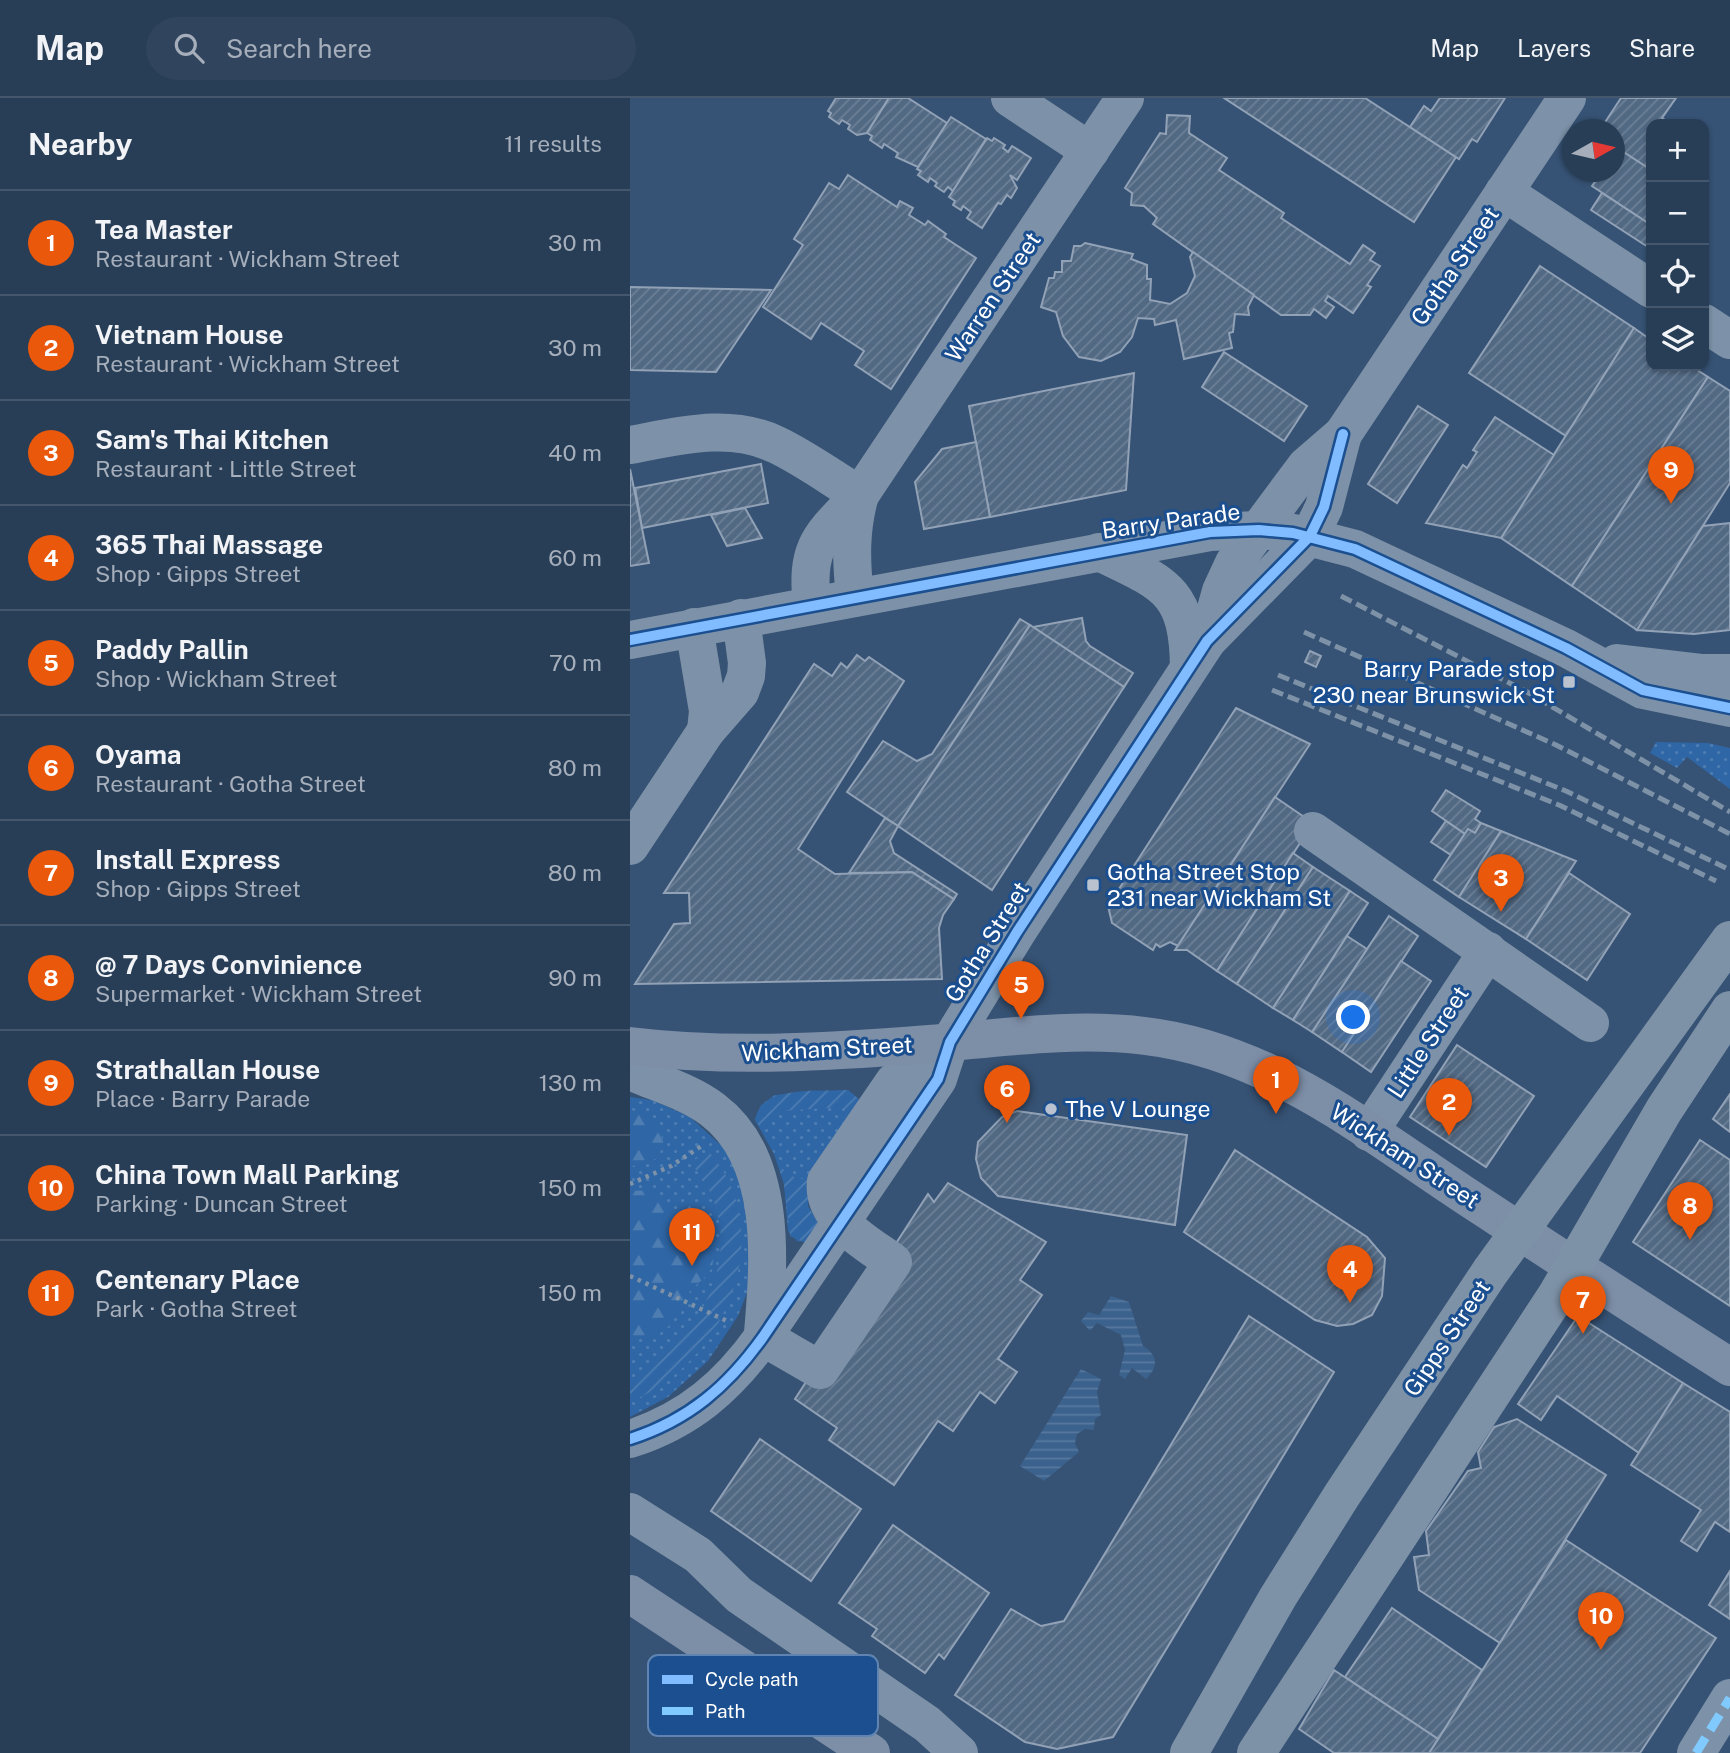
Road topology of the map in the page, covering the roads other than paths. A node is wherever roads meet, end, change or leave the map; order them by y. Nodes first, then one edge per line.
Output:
1 (1010, 98) edge
2 (1125, 98) edge
3 (1567, 98) edge
4 (1090, 151) junction
5 (1504, 192) junction
6 (1646, 286) edge
7 (1709, 326) edge
8 (1730, 340) edge
9 (1343, 434) junction
10 (630, 445) edge
11 (860, 495) junction
12 (1259, 530) junction
13 (1310, 536) junction
14 (1099, 552) junction
15 (855, 597) junction
16 (812, 605) junction
17 (741, 618) junction
18 (694, 627) junction
19 (630, 640) edge
20 (1198, 655) junction
21 (1581, 657) junction
22 (1730, 673) edge
23 (1730, 708) edge
24 (706, 731) junction
25 (1313, 831) dead end
26 (630, 846) edge
27 (1730, 940) edge
28 (1488, 951) junction
29 (1730, 1010) edge
30 (1590, 1023) dead end
31 (950, 1042) junction
32 (630, 1046) edge
33 (630, 1071) edge
34 (1369, 1132) junction
35 (841, 1221) junction
36 (1521, 1232) junction
37 (1573, 1267) junction
38 (763, 1337) junction
39 (1730, 1367) edge
40 (630, 1439) edge
41 (630, 1512) edge
42 (630, 1542) edge
43 (630, 1594) edge
44 (739, 1595) junction
45 (722, 1655) edge
46 (826, 1655) edge
47 (878, 1690) edge
48 (1730, 1698) edge
49 (845, 1736) edge
50 (871, 1753) edge
51 (959, 1753) edge
52 (1189, 1753) edge
53 (1256, 1753) edge
54 (1696, 1753) edge

1 - 4 street
2 - 4 street, Warren Street
3 - 5 street, Gotha Street
4 - 11 street, Warren Street
5 - 6 street
5 - 9 street, Gotha Street
7 - 8 street
9 - 12 street, Gotha Street
9 - 13 street, Gotha Street
10 - 11 street
11 - 15 street, Warren Street
11 - 16 street, Warren Street
12 - 13 street, Barry Parade
12 - 14 street, Barry Parade
12 - 20 street, Gotha Street
13 - 20 street, Gotha Street
13 - 21 street, Barry Parade
14 - 15 street, Barry Parade
14 - 20 street
15 - 16 street, Barry Parade
16 - 17 street, Barry Parade
17 - 18 street, Barry Parade
17 - 24 street
18 - 19 street, Barry Parade
18 - 24 street
20 - 31 street, Gotha Street
21 - 22 street, Barry Parade
21 - 23 street, Barry Parade
24 - 26 street
25 - 28 street
27 - 36 highway, Gipps Street
28 - 30 street
28 - 34 street, Little Street
29 - 37 highway
31 - 32 main road, Wickham Street
31 - 34 main road, Wickham Street
31 - 35 street, Gotha Street
33 - 38 street
34 - 36 main road, Wickham Street
35 - 38 street, Gotha Street
35 - 38 street
36 - 37 main road, Wickham Street
36 - 52 highway, Gipps Street
37 - 39 main road, Wickham Street
37 - 53 highway
38 - 40 street, Gotha Street
41 - 44 street
42 - 44 street
43 - 45 main road
44 - 46 street
47 - 51 street
48 - 54 street
49 - 50 main road

